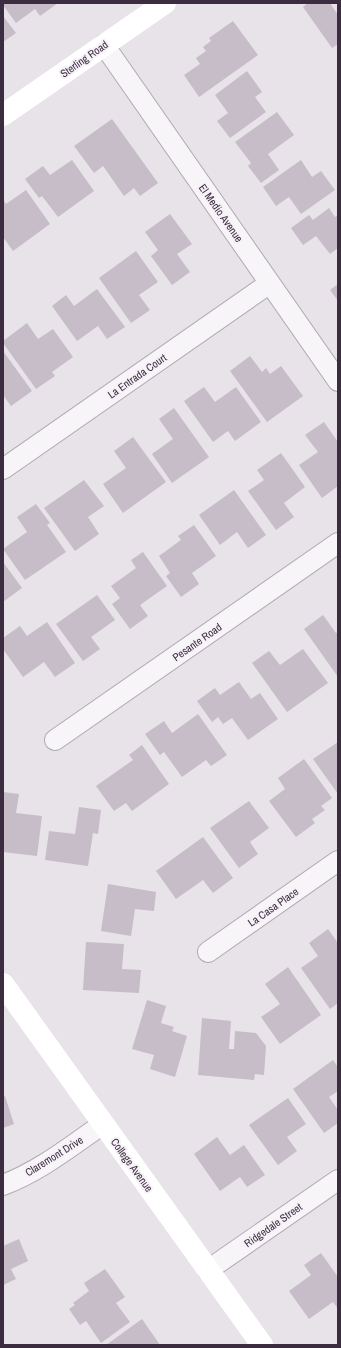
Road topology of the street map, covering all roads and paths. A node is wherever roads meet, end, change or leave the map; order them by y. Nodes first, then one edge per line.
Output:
1 (165, 3) edge
2 (104, 45) junction
3 (3, 116) edge
4 (270, 283) junction
5 (338, 381) edge
6 (3, 469) edge
7 (338, 543) edge
8 (55, 740) dead end
9 (338, 861) edge
10 (208, 952) dead end
11 (3, 984) edge
12 (103, 1124) junction
13 (338, 1180) edge
14 (3, 1185) edge
15 (208, 1270) junction
16 (262, 1345) edge

1 - 2 street, Sterling Road
2 - 3 street, Sterling Road
2 - 4 street, El Medio Avenue
4 - 5 street, El Medio Avenue
4 - 6 street, La Entrada Court
7 - 8 street, Pesante Road
9 - 10 street, La Casa Place
11 - 12 street, College Avenue
12 - 14 street, Claremont Drive
12 - 15 street, College Avenue
13 - 15 street, Ridgedale Street
15 - 16 street, College Avenue

